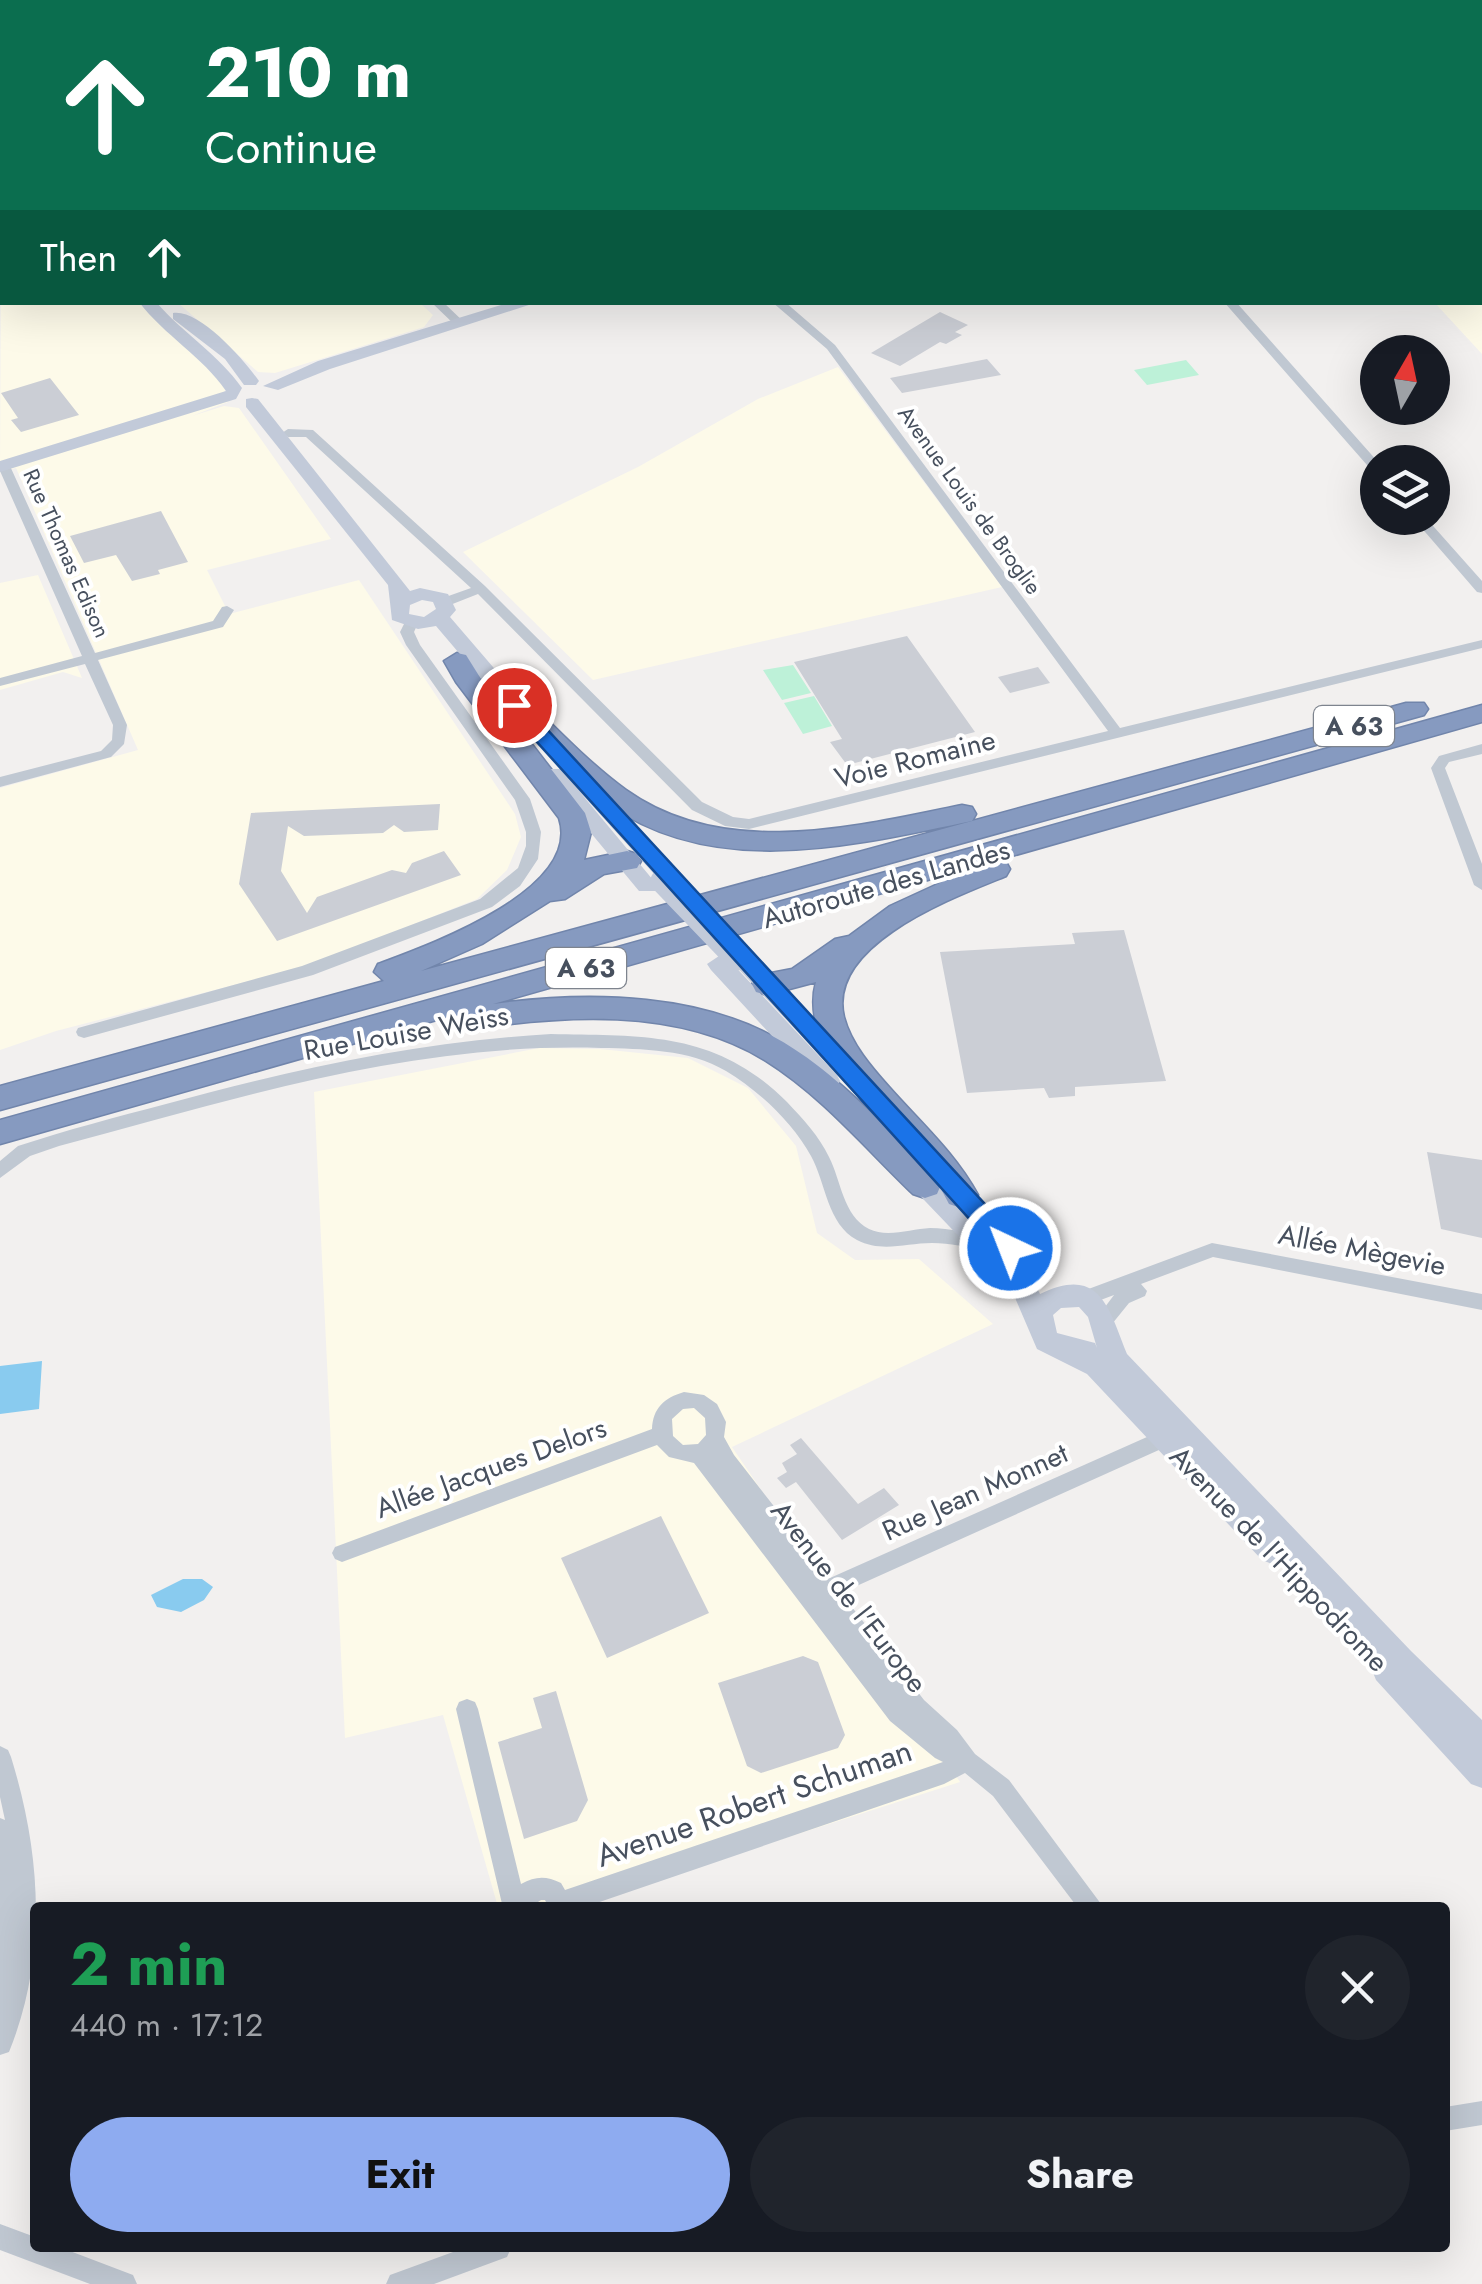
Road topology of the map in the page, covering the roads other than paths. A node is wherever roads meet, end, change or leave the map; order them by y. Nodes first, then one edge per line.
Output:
1 (150, 305) edge
2 (168, 305) edge
3 (439, 305) edge
4 (520, 305) edge
5 (781, 305) edge
6 (1232, 305) edge
7 (460, 324) junction
8 (252, 390) junction
9 (288, 433) junction
10 (1360, 450) edge
11 (2, 467) edge
12 (1434, 535) edge
13 (480, 589) junction
14 (1482, 589) edge
15 (410, 598) junction
16 (227, 610) dead end
17 (430, 616) junction
18 (1482, 644) edge
19 (90, 658) junction
20 (457, 661) junction
21 (493, 680) junction
22 (0, 682) edge
23 (1482, 691) edge
24 (1482, 713) edge
25 (1117, 734) junction
26 (1482, 749) edge
27 (1226, 761) junction
28 (0, 782) edge
29 (1171, 804) junction
30 (649, 877) junction
31 (1482, 884) edge
32 (873, 929) junction
33 (482, 932) junction
34 (731, 960) junction
35 (764, 981) junction
36 (84, 1032) dead end
37 (0, 1090) edge
38 (0, 1098) edge
39 (0, 1132) edge
40 (0, 1171) edge
41 (941, 1192) junction
42 (926, 1235) junction
43 (986, 1244) junction
44 (1230, 1252) junction
45 (1074, 1298) junction
46 (1482, 1302) edge
47 (1038, 1319) junction
48 (1105, 1326) junction
49 (1071, 1352) junction
50 (660, 1434) junction
51 (1163, 1438) junction
52 (706, 1445) junction
53 (342, 1553) dead end
54 (818, 1594) junction
55 (467, 1709) dead end
56 (1482, 1741) edge
57 (0, 1757) edge
58 (967, 1761) junction
59 (1482, 1774) edge
60 (0, 1829) edge
61 (515, 1902) edge
62 (520, 1902) edge
63 (559, 1902) edge
64 (570, 1902) edge
65 (1088, 1902) edge
66 (3, 2033) edge
67 (1482, 2113) edge
68 (1450, 2118) edge
69 (0, 2237) edge
70 (30, 2248) edge
71 (40, 2252) edge
72 (487, 2252) edge
73 (124, 2284) edge
74 (399, 2284) edge

1 - 8 main road
2 - 8 main road
3 - 7 street
4 - 7 main road
5 - 25 street, Avenue Louis de Broglie
6 - 10 street
7 - 8 main road
8 - 9 main road
8 - 11 main road
8 - 15 main road
9 - 13 street, Voie Romaine
9 - 15 main road
11 - 19 street, Rue Thomas Edison
12 - 14 street
13 - 17 street
13 - 25 street, Voie Romaine
15 - 17 main road
15 - 17 main road
16 - 19 street, Rue Thomas Edison
17 - 20 main road
17 - 21 main road
17 - 36 street
18 - 25 street, Voie Romaine
19 - 22 street
19 - 28 street, Rue Thomas Edison
20 - 30 main road
20 - 33 highway
21 - 27 highway
21 - 30 main road
23 - 27 highway, Autoroute des Landes / A 63
24 - 29 highway, Autoroute des Landes / A 63
26 - 31 street
27 - 38 highway, Autoroute des Landes / A 63
29 - 32 highway
29 - 39 highway, Autoroute des Landes / A 63
30 - 33 highway
30 - 34 main road
32 - 35 highway
32 - 41 highway
33 - 37 highway
34 - 35 main road
34 - 41 main road
35 - 41 main road
39 - 41 highway
40 - 42 street, Rue Louise Weiss
41 - 42 street
41 - 43 main road
41 - 45 main road
42 - 43 street, Rue Louise Weiss
43 - 47 main road
44 - 45 street, Allée Mègevie
44 - 46 street, Allée Mègevie
44 - 48 street
45 - 47 main road
45 - 48 main road
47 - 49 main road
48 - 49 main road
48 - 56 main road, Avenue de l'Hippodrome
49 - 51 main road, Avenue de l'Hippodrome
50 - 52 street
50 - 52 street
50 - 53 street, Allée Jacques Delors
51 - 54 street, Rue Jean Monnet
51 - 59 main road, Avenue de l'Hippodrome
52 - 54 street, Avenue de l'Europe
54 - 58 street, Avenue de l'Europe
55 - 61 street
57 - 66 street
58 - 64 street, Avenue Robert Schuman
58 - 65 street, Avenue de l'Europe
60 - 66 street
62 - 63 street
67 - 68 street
69 - 70 street
71 - 73 street
72 - 74 street

